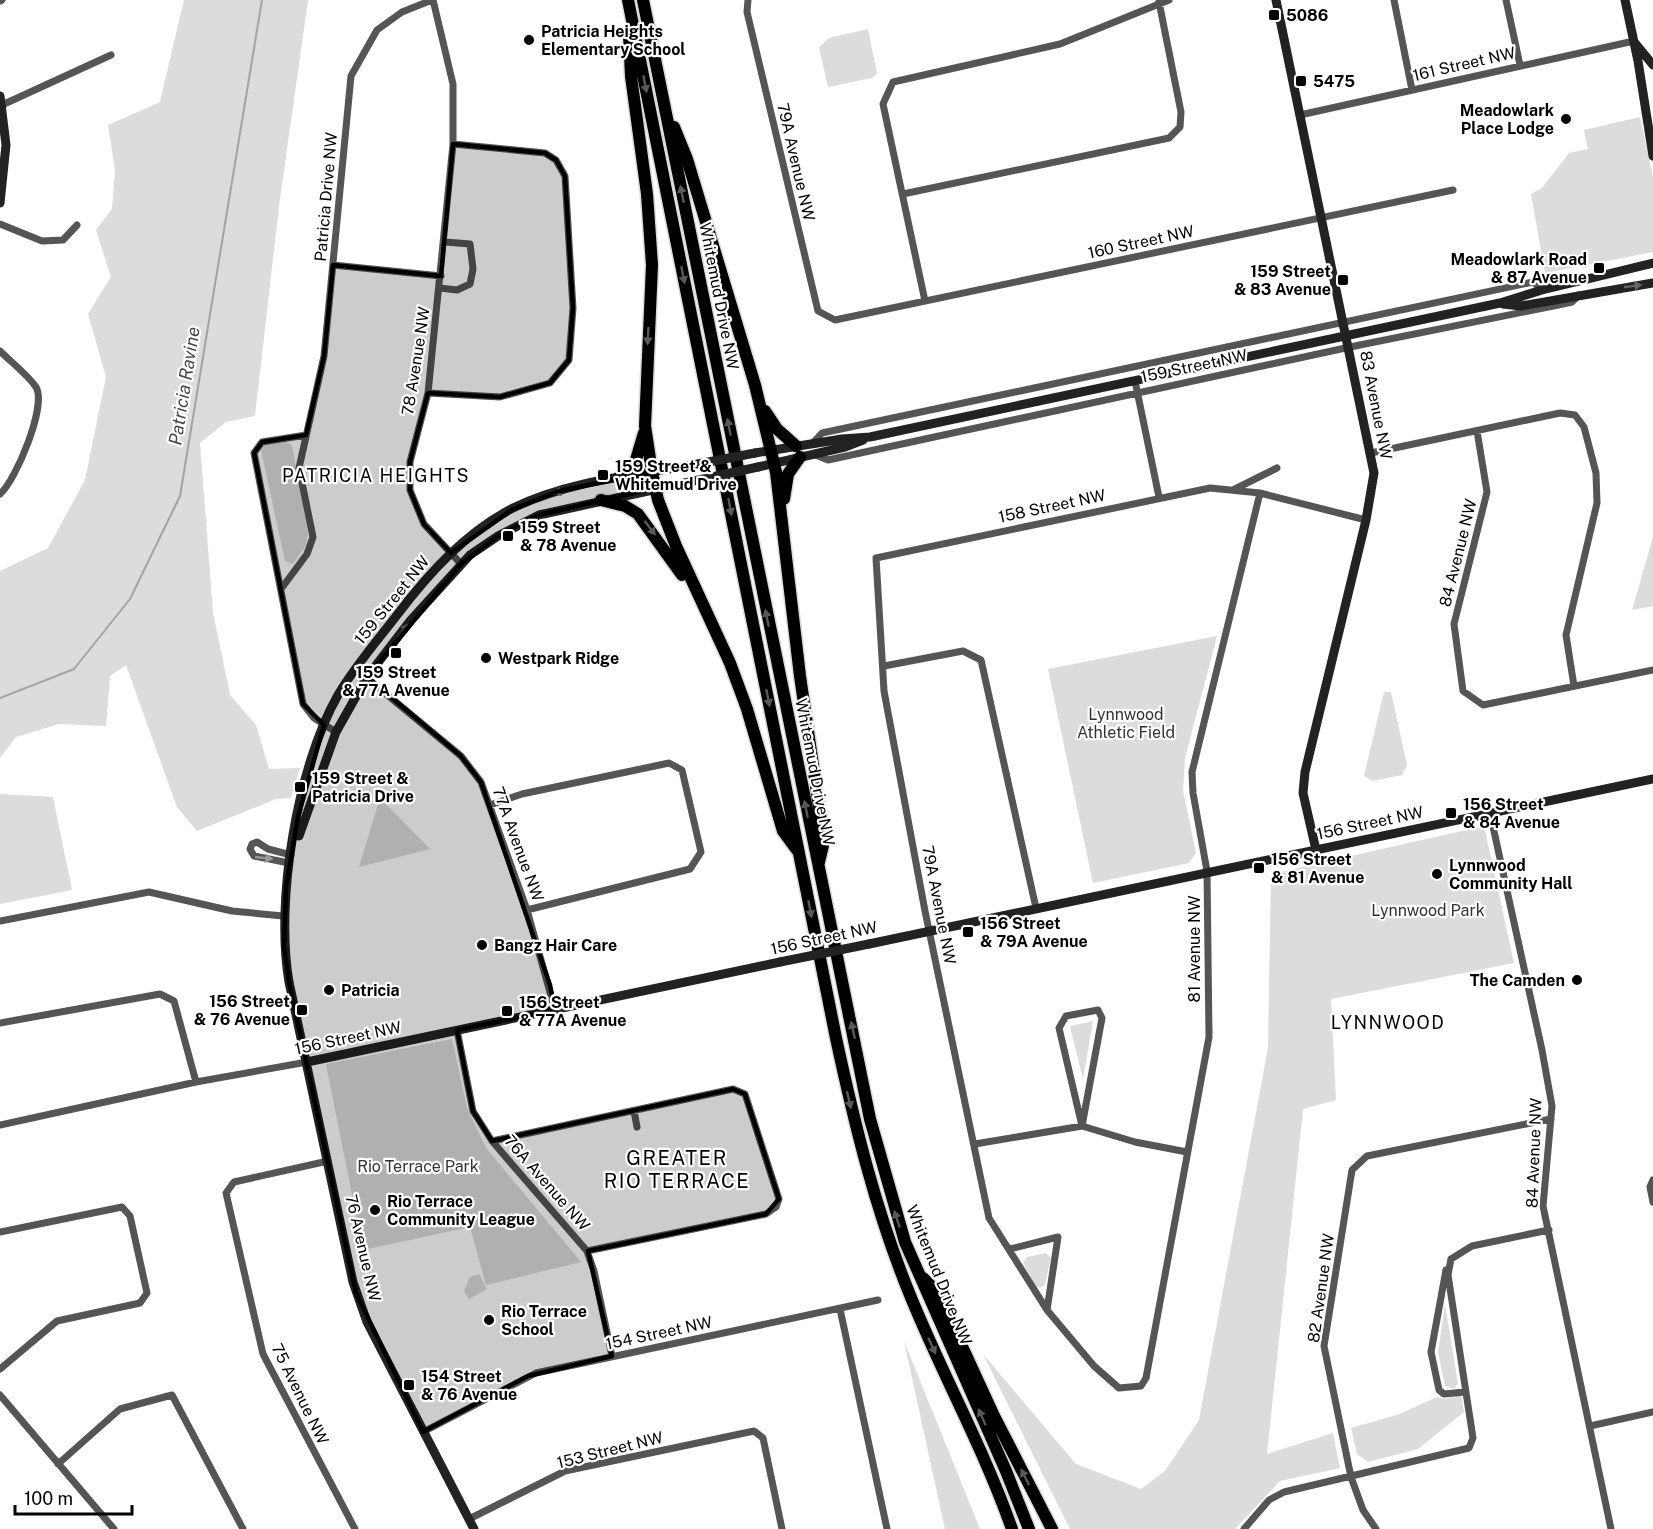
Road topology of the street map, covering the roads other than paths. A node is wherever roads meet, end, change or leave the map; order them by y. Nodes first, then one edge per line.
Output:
1 (432, 0) edge
2 (643, 0) edge
3 (748, 0) edge
4 (1169, 0) edge
5 (1276, 0) edge
6 (1394, 0) edge
7 (1506, 0) edge
8 (1625, 0) edge
9 (1159, 2) junction
10 (629, 3) edge
11 (1634, 41) junction
12 (111, 55) dead end
13 (1520, 65) junction
14 (1653, 65) edge
15 (1412, 90) junction
16 (1, 101) edge
17 (663, 101) junction
18 (1300, 115) junction
19 (453, 144) junction
20 (1653, 156) edge
21 (1453, 190) dead end
22 (903, 194) junction
23 (0, 203) edge
24 (1322, 218) junction
25 (0, 224) edge
26 (77, 225) dead end
27 (445, 242) junction
28 (1653, 263) edge
29 (333, 266) junction
30 (441, 276) junction
31 (1653, 283) edge
32 (440, 288) junction
33 (1542, 290) junction
34 (1580, 294) junction
35 (925, 301) junction
36 (1500, 303) junction
37 (835, 320) joint
38 (1344, 321) junction
39 (1347, 336) junction
40 (1350, 347) junction
41 (0, 351) edge
42 (1135, 381) junction
43 (755, 385) junction
44 (428, 393) junction
45 (1137, 394) junction
46 (645, 426) junction
47 (1478, 431) junction
48 (306, 435) junction
49 (870, 437) junction
50 (812, 444) junction
51 (770, 451) junction
52 (798, 452) junction
53 (1371, 453) junction
54 (813, 454) junction
55 (774, 464) junction
56 (1277, 468) dead end
57 (652, 472) junction
58 (619, 478) junction
59 (656, 488) junction
60 (1233, 490) junction
61 (1260, 493) junction
62 (0, 494) edge
63 (1159, 497) junction
64 (601, 500) junction
65 (783, 512) junction
66 (1366, 520) junction
67 (452, 553) junction
68 (876, 558) joint
69 (461, 564) junction
70 (280, 589) junction
71 (719, 638) junction
72 (884, 666) junction
73 (356, 669) junction
74 (1653, 670) edge
75 (367, 677) junction
76 (1574, 686) junction
77 (324, 725) junction
78 (336, 732) junction
79 (1653, 779) edge
80 (490, 805) junction
81 (1490, 813) junction
82 (1316, 850) junction
83 (799, 852) junction
84 (290, 859) junction
85 (818, 866) junction
86 (1207, 871) junction
87 (1036, 908) junction
88 (527, 910) junction
89 (283, 916) junction
90 (0, 921) edge
91 (929, 932) junction
92 (555, 1010) junction
93 (0, 1023) edge
94 (457, 1030) junction
95 (307, 1062) junction
96 (196, 1082) junction
97 (634, 1111) junction
98 (1551, 1119) junction
99 (0, 1125) edge
100 (1082, 1126) junction
101 (638, 1127) dead end
102 (492, 1141) junction
103 (975, 1144) junction
104 (1187, 1152) junction
105 (327, 1161) junction
106 (1653, 1179) edge
107 (1653, 1202) edge
108 (1549, 1230) junction
109 (0, 1232) edge
110 (1010, 1249) junction
111 (587, 1251) junction
112 (1451, 1259) junction
113 (918, 1274) junction
114 (878, 1300) dead end
115 (840, 1309) junction
116 (1047, 1310) junction
117 (612, 1356) junction
118 (0, 1369) edge
119 (1119, 1388) joint
120 (1466, 1392) junction
121 (0, 1395) edge
122 (1653, 1412) edge
123 (1590, 1426) junction
124 (423, 1432) junction
125 (58, 1464) junction
126 (1350, 1477) junction
127 (469, 1519) junction
128 (1246, 1528) edge
129 (114, 1529) edge
130 (243, 1529) edge
131 (355, 1529) edge
132 (474, 1529) edge
133 (782, 1529) edge
134 (887, 1529) edge
135 (1012, 1529) edge
136 (1029, 1529) edge
137 (1052, 1529) edge
138 (1376, 1529) edge
139 (1611, 1529) edge

1 - 19 street, 78 Avenue NW
1 - 29 street, Patricia Drive NW
2 - 17 highway, Whitemud Drive NW
3 - 37 street, 79A Avenue NW
4 - 9 street
5 - 18 street, 83 Avenue NW
6 - 15 street
7 - 13 street
8 - 11 street
9 - 22 street
9 - 22 street
10 -> 46 highway
10 -> 83 highway, Whitemud Drive NW
11 - 13 street, 161 Street NW
11 - 14 street
11 - 20 street
12 - 16 street
13 - 15 street, 161 Street NW
15 - 18 street, 161 Street NW
16 - 23 street
17 - 43 highway
85 -> 17 highway, Whitemud Drive NW
18 - 24 street, 83 Avenue NW
19 - 27 street, 78 Avenue NW
19 - 44 street
21 - 24 street, 160 Street NW
22 - 35 street
24 - 35 street, 160 Street NW
24 - 38 street, 83 Avenue NW
25 - 26 street
27 - 30 street, 78 Avenue NW
27 - 32 street, 78 Avenue NW
28 - 33 street, 159 Street NW
29 - 30 street
29 - 48 street, Patricia Drive NW
30 - 32 street, 78 Avenue NW
34 -> 31 street, 159 Street NW
32 - 44 street, 78 Avenue NW
33 - 36 street, 159 Street NW
33 - 38 street, 159 Street NW
34 - 36 street, 159 Street NW
34 - 40 street, 159 Street NW
35 - 37 street, 160 Street NW
36 - 39 street, 159 Street NW
38 - 39 street, 83 Avenue NW
38 - 50 street, 159 Street NW
39 - 40 street, 83 Avenue NW
39 - 42 street, 159 Street NW
40 - 45 street, 159 Street NW
40 - 53 street, 83 Avenue NW
41 - 62 street
42 - 45 street
42 - 49 street, 159 Street NW
43 - 51 highway
43 - 52 highway
44 - 67 street, 78 Avenue NW
45 - 54 street, 159 Street NW
45 - 63 street
46 - 57 highway
46 - 58 highway
47 - 53 street
47 - 76 street
47 - 76 street, 84 Avenue NW
48 - 70 street, Patricia Drive NW
48 - 70 street
49 - 50 street, 159 Street NW
49 - 54 street, 159 Street NW
50 - 52 street, 159 Street NW
51 - 52 street, 159 Street NW
51 - 55 highway
51 - 57 street, 159 Street NW, bridge
52 - 54 street, 159 Street NW
52 - 55 street, 159 Street NW
52 - 65 highway
53 - 66 street, 83 Avenue NW
55 - 59 street, 159 Street NW, bridge
55 - 65 highway
56 - 60 street, 158 Street NW
57 - 58 street, 159 Street NW
57 - 59 highway
58 -> 67 street, 159 Street NW
59 - 64 street, 159 Street NW
59 - 71 highway
60 - 61 street, 158 Street NW
60 - 63 street, 158 Street NW
61 - 66 street, 158 Street NW
61 - 86 street, 81 Avenue NW
63 - 68 street, 158 Street NW
64 - 69 street, 159 Street NW
64 -> 71 highway
65 - 85 highway
66 - 82 street, 83 Avenue NW
67 - 69 street, 78 Avenue NW
67 - 73 street, 159 Street NW
68 - 72 street, 79A Avenue NW
75 -> 69 street, 159 Street NW
70 - 77 street
71 - 83 highway
72 - 87 street
72 - 91 street, 79A Avenue NW
73 - 75 street, 77A Avenue NW
73 - 77 street, 159 Street NW
74 - 76 street
75 - 78 street, 159 Street NW
75 - 80 street, 77A Avenue NW
77 - 78 street
77 - 84 street, 159 Street NW
78 - 84 street, 159 Street NW
79 - 81 street, 156 Street NW
80 - 88 street, 77A Avenue NW
80 - 88 street
81 - 82 street, 156 Street NW
81 - 98 street, 84 Avenue NW
82 - 86 street, 156 Street NW
83 -> 135 highway, Whitemud Drive NW
84 -> 84 street
84 - 89 street, 159 Street NW
113 -> 85 highway, Whitemud Drive NW
86 - 87 street, 156 Street NW
86 - 104 street, 81 Avenue NW
87 - 91 street, 156 Street NW
88 - 92 street, 77A Avenue NW
89 - 90 street
89 - 95 street, 76 Avenue NW
91 - 92 street, 156 Street NW, bridge
91 - 103 street, 79A Avenue NW
92 - 94 street, 156 Street NW
93 - 96 street
94 - 95 street, 156 Street NW
94 - 102 street, 76A Avenue NW
95 - 96 street, 156 Street NW
95 - 105 street, 76 Avenue NW
96 - 99 street, 156 Street NW
97 - 101 street
97 - 102 street
97 - 111 street
98 - 108 street, 84 Avenue NW
98 - 126 street, 82 Avenue NW
100 - 100 street
100 - 103 street
100 - 104 street
102 - 111 street, 76A Avenue NW
103 - 110 street, 79A Avenue NW
104 - 119 street, 81 Avenue NW
105 - 124 street, 76 Avenue NW
105 - 131 street, 75 Avenue NW
106 - 107 street
108 - 112 street
108 - 123 street, 84 Avenue NW
109 - 118 street
110 - 116 street, 79A Avenue NW
110 - 116 street
111 - 117 street, 76A Avenue NW
112 - 120 street
112 - 120 street
136 -> 113 highway, Whitemud Drive NW
137 -> 113 highway
114 - 115 street, 154 Street NW
115 - 117 street, 154 Street NW
115 - 134 street
116 - 119 street, 79A Avenue NW
117 - 124 street, 154 Street NW
120 - 126 street
121 - 125 street
122 - 123 street
123 - 139 street, 84 Avenue NW
124 - 127 street, 76 Avenue NW
125 - 129 street
125 - 130 street
126 - 128 street
126 - 138 street, 82 Avenue NW
127 - 132 street, 76 Avenue NW
127 - 133 street, 153 Street NW

